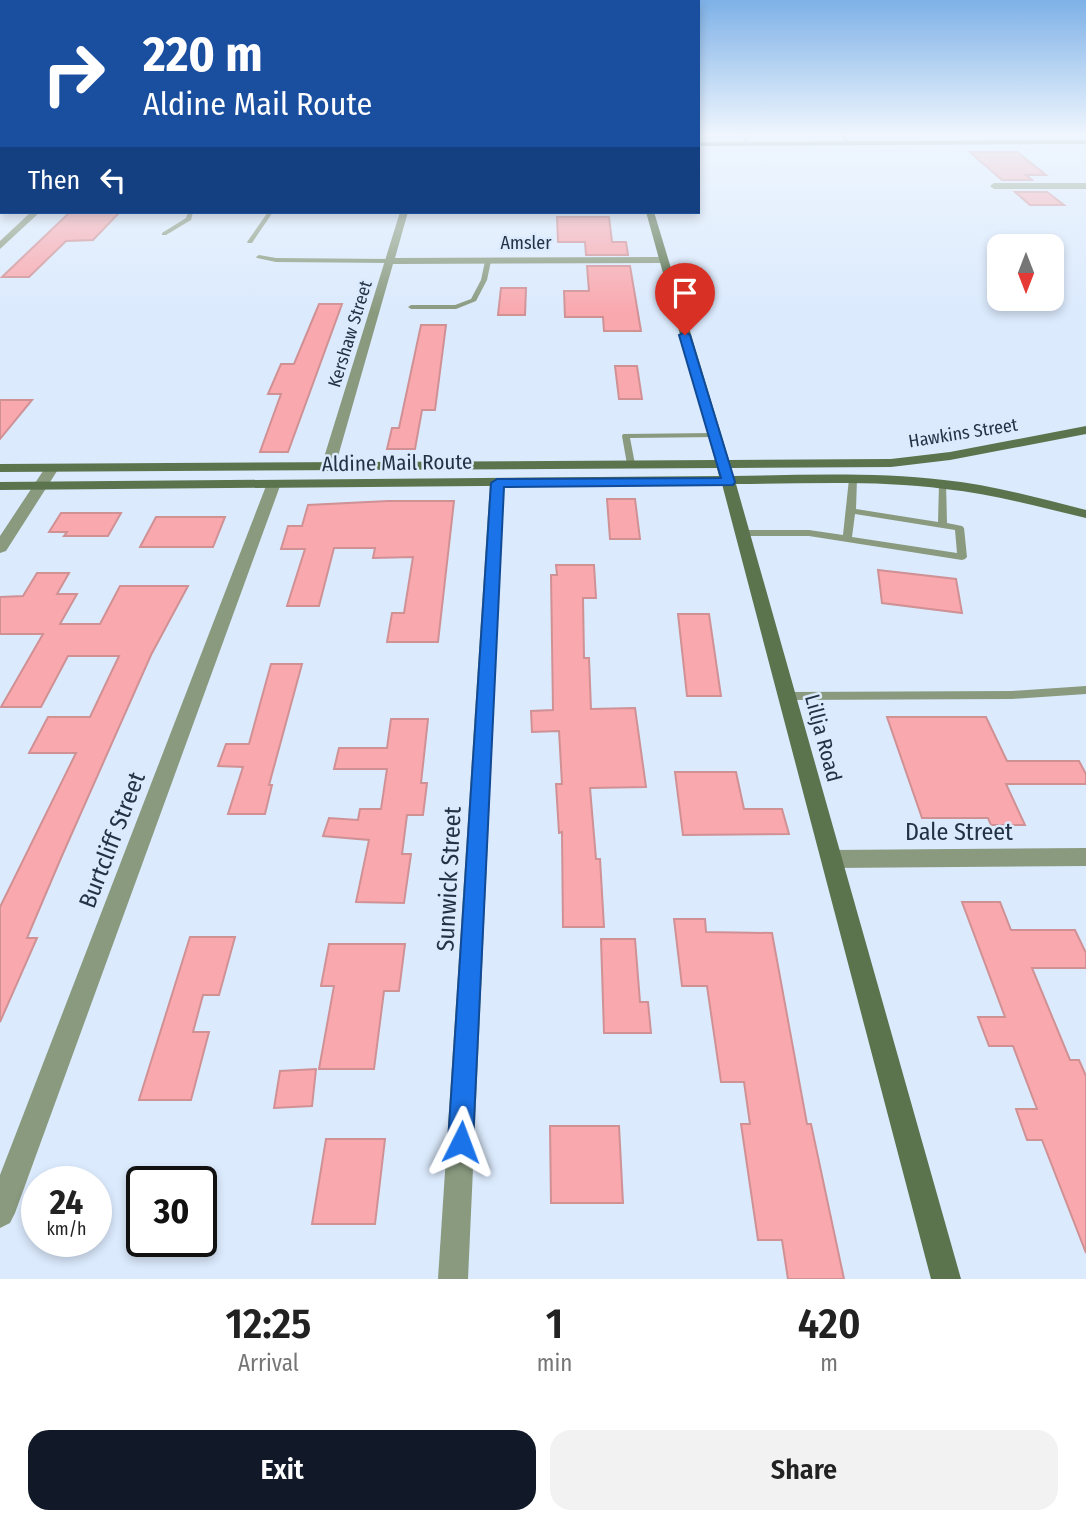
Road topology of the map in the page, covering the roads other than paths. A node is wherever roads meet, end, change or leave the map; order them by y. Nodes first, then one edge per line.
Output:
1 (34, 214) edge
2 (189, 214) edge
3 (269, 214) edge
4 (403, 214) edge
5 (650, 214) edge
6 (164, 234) dead end
7 (250, 242) dead end
8 (0, 246) edge
9 (259, 257) dead end
10 (662, 260) junction
11 (390, 261) junction
12 (488, 261) junction
13 (411, 307) dead end
14 (1086, 430) edge
15 (714, 435) junction
16 (844, 463) joint
17 (631, 464) junction
18 (328, 467) junction
19 (0, 468) edge
20 (52, 468) junction
21 (726, 473) junction
22 (853, 479) junction
23 (497, 483) junction
24 (943, 484) junction
25 (0, 486) edge
26 (43, 486) junction
27 (273, 486) junction
28 (851, 511) junction
29 (1086, 513) edge
30 (942, 526) junction
31 (743, 533) junction
32 (847, 538) junction
33 (0, 548) edge
34 (1086, 690) edge
35 (788, 696) junction
36 (1086, 857) edge
37 (832, 859) junction
38 (0, 1213) edge
39 (453, 1279) edge
40 (946, 1279) edge

1 - 8 street
2 - 6 lane
3 - 7 lane
4 - 11 street, Kershaw Street
5 - 10 main road, Lillja Road
9 - 11 lane
10 - 12 street, Amsler
10 - 15 main road, Lillja Road
11 - 12 street, Amsler
11 - 18 street, Kershaw Street
12 - 13 lane
14 - 16 main road, Hawkins Street
15 - 17 lane
15 - 21 main road, Lillja Road
16 - 21 main road, Aldine Mail Route
17 - 18 main road, Aldine Mail Route
17 - 21 main road, Aldine Mail Route
18 - 20 main road, Aldine Mail Route
19 - 20 main road, Aldine Mail Route
20 - 26 street
21 - 22 main road, Aldine Mail Route
21 - 23 main road, Aldine Mail Route
21 - 31 main road, Lillja Road
22 - 24 main road, Aldine Mail Route
22 - 28 lane
23 - 27 main road, Aldine Mail Route
23 - 39 street, Sunwick Street
24 - 29 main road, Aldine Mail Route
24 - 30 lane
25 - 26 main road, Aldine Mail Route
26 - 27 main road, Aldine Mail Route
26 - 33 street
27 - 38 street, Burtcliff Street
28 - 30 lane
28 - 32 lane
30 - 32 lane
31 - 32 lane
31 - 35 main road, Lillja Road
34 - 35 lane
35 - 37 main road, Lillja Road
36 - 37 street, Dale Street
37 - 40 main road, Lillja Road

